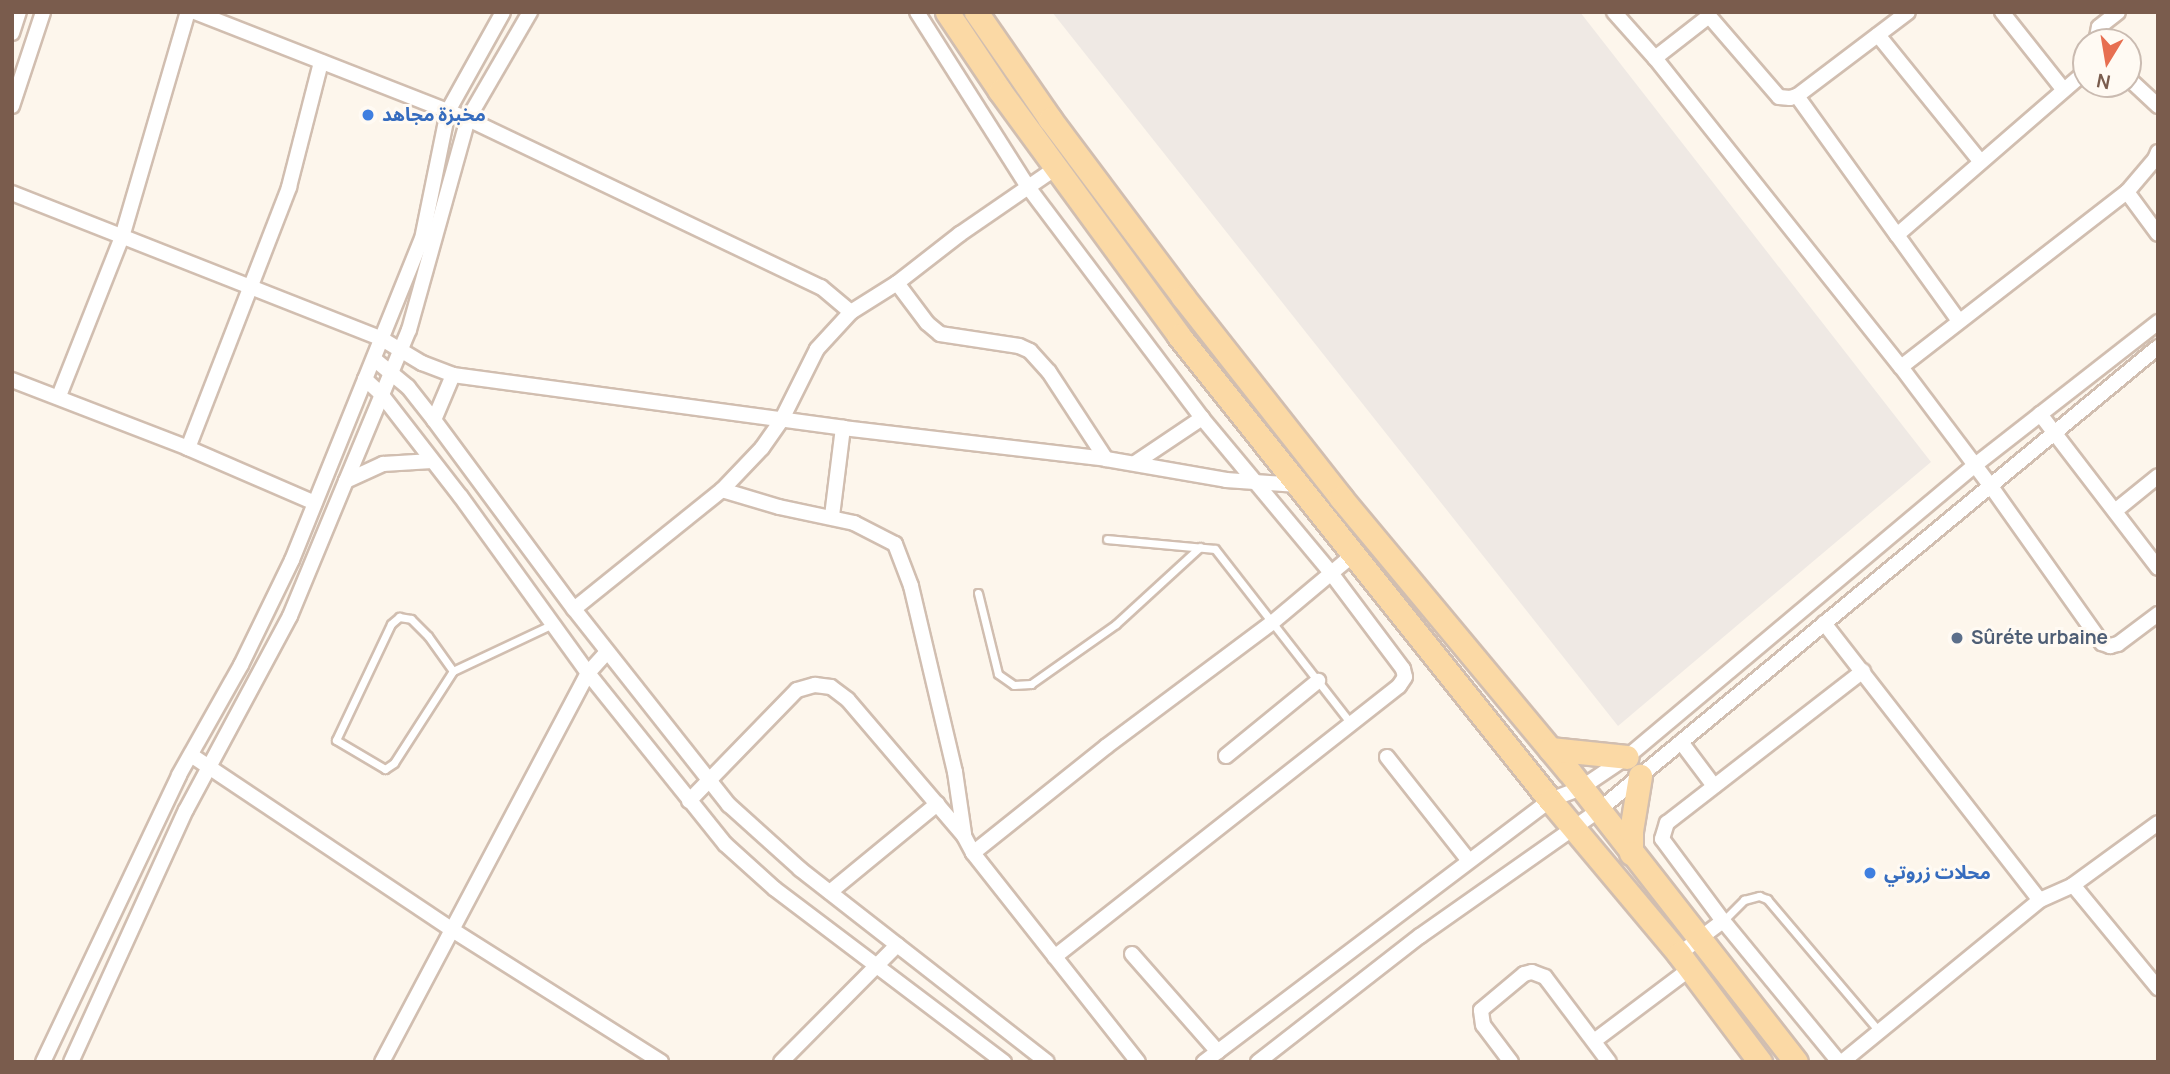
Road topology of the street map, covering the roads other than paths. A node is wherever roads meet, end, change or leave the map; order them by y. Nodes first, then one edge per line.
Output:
1 (19, 12) edge
2 (43, 12) edge
3 (188, 12) edge
4 (195, 12) edge
5 (503, 12) edge
6 (530, 12) edge
7 (917, 12) edge
8 (947, 12) edge
9 (976, 12) edge
10 (1614, 12) edge
11 (1908, 12) edge
12 (2002, 12) edge
13 (2118, 12) edge
14 (1712, 14) edge
15 (2099, 28) edge
16 (12, 33) edge
17 (1878, 35) junction
18 (1655, 58) junction
19 (321, 62) junction
20 (2072, 82) edge
21 (2063, 89) junction
22 (2142, 91) edge
23 (1797, 96) junction
24 (12, 106) edge
25 (2158, 106) edge
26 (447, 111) junction
27 (468, 119) junction
28 (2158, 152) edge
29 (1980, 160) junction
30 (1056, 168) junction
31 (1028, 187) junction
32 (2127, 192) junction
33 (12, 193) edge
34 (2158, 234) edge
35 (1897, 235) junction
36 (122, 237) junction
37 (897, 284) junction
38 (249, 287) junction
39 (851, 312) junction
40 (1959, 321) junction
41 (2158, 322) edge
42 (382, 339) junction
43 (2158, 347) edge
44 (400, 351) junction
45 (374, 359) junction
46 (1901, 366) junction
47 (390, 370) junction
48 (453, 375) junction
49 (365, 379) junction
50 (12, 380) edge
51 (380, 394) junction
52 (59, 396) junction
53 (2040, 414) junction
54 (1202, 418) junction
55 (434, 420) junction
56 (781, 421) junction
57 (843, 428) junction
58 (2053, 432) junction
59 (188, 448) junction
60 (1106, 459) junction
61 (432, 461) junction
62 (1135, 464) junction
63 (1974, 466) junction
64 (2158, 476) edge
65 (346, 481) junction
66 (1257, 482) junction
67 (1298, 485) junction
68 (1990, 485) junction
69 (722, 490) junction
70 (314, 503) junction
71 (2115, 511) junction
72 (832, 516) junction
73 (1107, 539) dead end
74 (1200, 547) junction
75 (1354, 554) junction
76 (2158, 568) edge
77 (1331, 573) junction
78 (978, 593) dead end
79 (574, 609) junction
80 (2158, 614) edge
81 (1273, 622) junction
82 (1824, 623) junction
83 (554, 624) junction
84 (607, 652) junction
85 (453, 671) junction
86 (1863, 671) junction
87 (588, 673) junction
88 (1318, 681) junction
89 (1351, 724) junction
90 (1681, 742) junction
91 (1549, 749) junction
92 (191, 755) junction
93 (1226, 756) dead end
94 (1387, 757) dead end
95 (1627, 757) junction
96 (208, 769) junction
97 (1640, 776) junction
98 (709, 777) junction
99 (1714, 786) junction
100 (1581, 788) junction
101 (1550, 800) junction
102 (689, 801) junction
103 (937, 804) junction
104 (1600, 810) junction
105 (2158, 823) edge
106 (1576, 829) junction
107 (964, 836) junction
108 (972, 853) junction
109 (1631, 853) junction
110 (1469, 861) junction
111 (2073, 884) junction
112 (830, 892) junction
113 (2040, 900) junction
114 (1723, 921) junction
115 (454, 931) junction
116 (1700, 939) junction
117 (897, 945) junction
118 (1132, 954) dead end
119 (1055, 957) junction
120 (1684, 962) junction
121 (876, 964) junction
122 (2158, 988) edge
123 (1879, 1031) junction
124 (1594, 1041) junction
125 (1218, 1052) junction
126 (43, 1062) edge
127 (71, 1062) edge
128 (382, 1062) edge
129 (661, 1062) edge
130 (781, 1062) edge
131 (1004, 1062) edge
132 (1047, 1062) edge
133 (1138, 1062) edge
134 (1204, 1062) edge
135 (1258, 1062) edge
136 (1511, 1062) edge
137 (1609, 1062) edge
138 (1760, 1062) edge
139 (1796, 1062) edge
140 (1840, 1062) edge

1 - 16 street
2 - 24 street
3 - 36 street
4 - 19 street
5 - 26 street
6 - 27 street
7 - 31 street
8 - 30 main road
9 - 91 main road
10 - 18 street
11 - 17 street
12 - 21 street
13 - 15 street
14 - 18 street
14 - 23 street
17 - 23 street
17 - 29 street
18 - 46 street
19 - 26 street
19 - 38 street
20 - 21 street
21 - 29 street
22 - 25 street
23 - 35 street
26 - 27 street
26 - 42 street
27 - 39 street
27 - 44 street
28 - 32 street
29 - 35 street
30 - 31 street
30 - 67 main road
31 - 37 street
31 - 54 street
32 - 34 street
32 - 40 street
33 - 36 street
35 - 40 street
36 - 38 street
36 - 52 street
37 - 39 street
37 - 60 street
38 - 42 street
38 - 59 street
39 - 56 street
40 - 46 street
41 - 53 street
42 - 44 street
42 - 45 street
43 - 58 street
44 - 47 street
44 - 48 street
45 - 47 street
45 - 49 street
46 - 63 street
47 - 51 street
47 - 55 street
48 - 55 street
48 - 56 street
49 - 51 street
49 - 70 street
50 - 52 street
51 - 61 street
51 - 65 street
52 - 59 street
53 - 58 street
53 - 63 street
54 - 62 street
54 - 66 street
55 - 79 street
56 - 57 street
56 - 69 street
57 - 60 street
57 - 72 street
58 - 68 street
58 - 71 street
59 - 70 street
60 - 62 street
61 - 65 street
61 - 83 street
62 - 66 street
63 - 68 street
63 - 95 street
64 - 71 street
65 - 96 street
66 - 67 street
66 - 77 street
67 - 75 main road
68 - 80 street
68 - 82 street
69 - 72 street
69 - 79 street
70 - 92 street
71 - 76 street
72 - 107 street
73 - 74 lane
74 - 78 lane
74 - 81 lane
75 - 77 street
75 - 101 main road
77 - 81 street
77 - 89 street
79 - 84 street
81 - 88 lane
81 - 108 street
82 - 86 street
82 - 90 street
83 - 85 lane
83 - 87 street
84 - 87 street
84 - 98 street
85 - 85 lane
86 - 99 street
86 - 113 street
87 - 102 street
87 - 115 street
88 - 89 lane
88 - 93 street
89 - 119 street
90 - 97 street
90 - 99 street
91 - 95 main road
91 - 100 main road
92 - 96 street
92 - 126 street
94 - 110 street
95 - 100 street
96 - 115 street
96 - 127 street
97 - 104 street
97 - 109 main road
98 - 102 street
98 - 103 street
98 - 112 street
99 - 114 street
100 - 101 street
100 - 104 main road
101 - 106 main road
101 - 110 street
102 - 121 street
103 - 107 street
103 - 112 street
104 - 106 street
104 - 109 main road
105 - 111 street
106 - 120 main road
106 - 135 street
107 - 108 street
108 - 119 street
109 - 116 main road
110 - 125 street
111 - 113 street
111 - 122 street
112 - 117 street
113 - 123 street
114 - 116 street
114 - 123 lane
114 - 140 street
115 - 128 street
115 - 129 street
116 - 120 street
116 - 139 main road
117 - 121 street
117 - 132 street
118 - 125 street
119 - 133 street
120 - 124 street
120 - 138 main road
121 - 130 street
121 - 131 street
123 - 140 street
124 - 136 street
124 - 137 street
125 - 134 street

